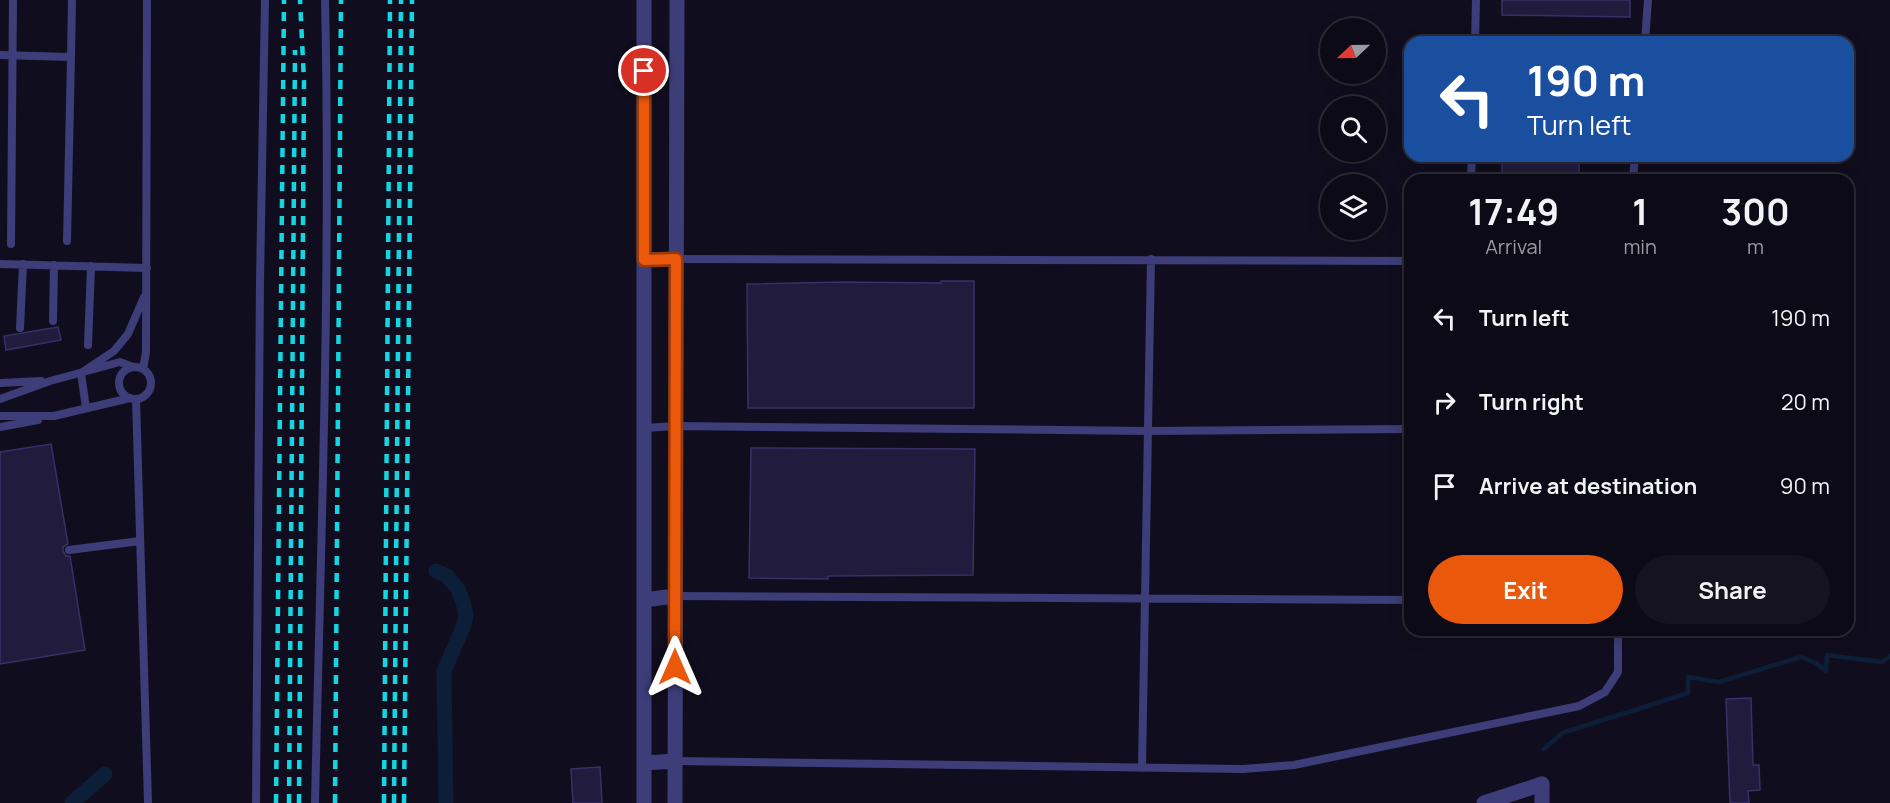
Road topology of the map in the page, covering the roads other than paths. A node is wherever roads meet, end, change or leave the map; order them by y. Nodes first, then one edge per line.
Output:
1 (13, 0) edge
2 (72, 0) edge
3 (147, 0) edge
4 (265, 0) edge
5 (325, 0) edge
6 (644, 0) edge
7 (677, 0) edge
8 (1476, 0) edge
9 (1648, 0) edge
10 (1475, 36) edge
11 (1645, 36) edge
12 (0, 55) edge
13 (13, 56) junction
14 (71, 57) junction
15 (67, 241) dead end
16 (11, 243) dead end
17 (676, 259) junction
18 (644, 260) junction
19 (1150, 260) junction
20 (1404, 261) edge
21 (0, 264) edge
22 (23, 264) junction
23 (54, 265) junction
24 (91, 266) junction
25 (147, 268) junction
26 (147, 292) junction
27 (53, 321) dead end
28 (20, 328) dead end
29 (88, 345) dead end
30 (133, 367) junction
31 (143, 369) junction
32 (81, 373) junction
33 (50, 381) junction
34 (0, 383) edge
35 (133, 398) junction
36 (0, 399) edge
37 (86, 408) junction
38 (0, 416) edge
39 (54, 416) junction
40 (676, 426) junction
41 (0, 427) edge
42 (644, 428) junction
43 (1404, 429) edge
44 (1148, 431) junction
45 (140, 541) junction
46 (69, 550) dead end
47 (675, 596) junction
48 (644, 600) junction
49 (1146, 600) junction
50 (1404, 600) edge
51 (1618, 636) edge
52 (675, 761) junction
53 (644, 763) junction
54 (1142, 768) junction
55 (148, 803) edge
56 (256, 803) edge
57 (315, 803) edge
58 (644, 803) edge
59 (675, 803) edge
60 (1484, 803) edge
61 (1542, 803) edge

1 - 13 lane
2 - 14 lane
3 - 25 lane
4 - 56 lane
5 - 57 lane
6 - 18 street
7 - 17 street
8 - 10 lane
9 - 11 lane
12 - 13 lane
13 - 14 lane
13 - 16 lane
14 - 15 lane
17 - 18 street
17 - 19 lane
17 - 40 street
18 - 42 street
19 - 20 lane
19 - 44 lane
21 - 22 lane
22 - 23 lane
22 - 28 lane
23 - 24 lane
23 - 27 lane
24 - 25 lane
24 - 29 lane
25 - 26 lane
26 - 31 lane
26 - 32 lane
30 - 31 lane
30 - 32 lane
30 - 35 lane
31 - 35 lane
32 - 33 lane
32 - 37 lane
33 - 34 lane
33 - 36 lane
35 - 37 lane
35 - 45 lane
37 - 39 lane
38 - 39 lane
39 - 41 lane
40 - 42 lane
40 - 44 lane
40 - 47 street
42 - 48 street
43 - 44 lane
44 - 49 lane
45 - 46 lane
45 - 55 lane
47 - 48 street
47 - 49 lane
47 - 52 street
48 - 53 street
49 - 50 lane
49 - 54 lane
51 - 54 lane
52 - 53 street
52 - 54 lane
52 - 59 street
53 - 58 street
60 - 61 street

